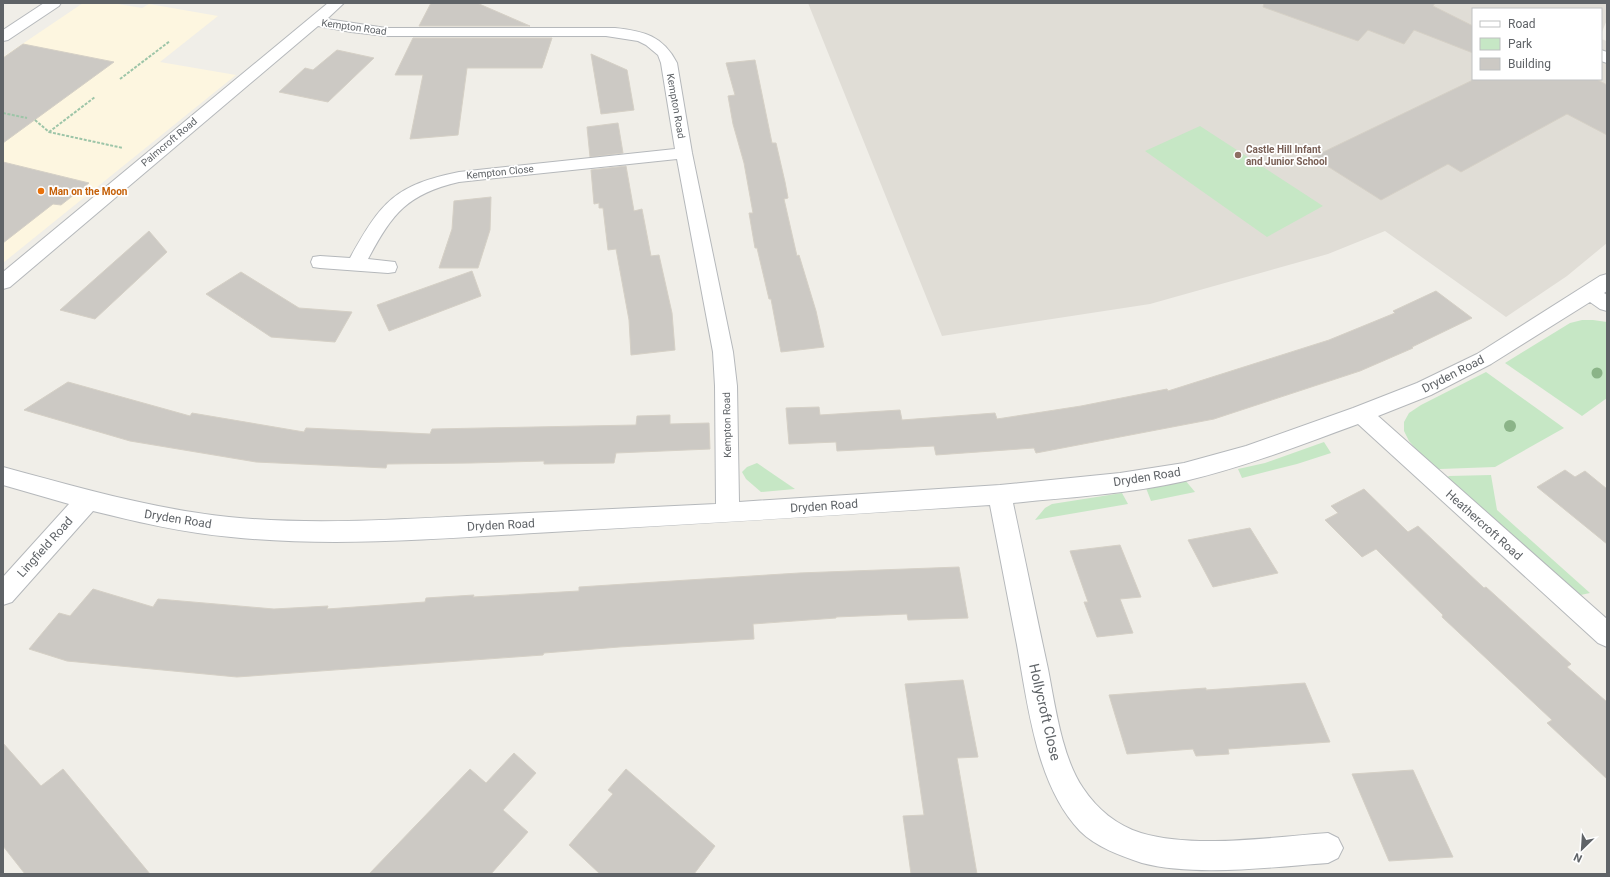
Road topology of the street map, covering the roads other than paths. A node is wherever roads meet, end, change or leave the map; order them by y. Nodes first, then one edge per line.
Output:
1 (54, 3) edge
2 (337, 3) edge
3 (315, 21) junction
4 (3, 37) edge
5 (684, 153) junction
6 (320, 262) dead end
7 (355, 264) junction
8 (388, 267) dead end
9 (3, 282) edge
10 (1601, 293) edge
11 (1361, 414) junction
12 (3, 476) edge
13 (1000, 495) junction
14 (88, 500) junction
15 (728, 513) junction
16 (3, 594) edge
17 (1607, 635) edge
18 (1328, 848) dead end

1 - 4 street
2 - 3 street, Palmcroft Road
3 - 5 street, Kempton Road
3 - 9 street, Palmcroft Road
5 - 7 street, Kempton Close
5 - 15 street, Kempton Road
6 - 7 street
7 - 8 street
10 - 11 street, Dryden Road
11 - 13 street, Dryden Road
11 - 17 street, Heathercroft Road
12 - 14 street, Dryden Road
13 - 15 street, Dryden Road
13 - 18 street, Hollycroft Close
14 - 15 street, Dryden Road
14 - 16 street, Lingfield Road

